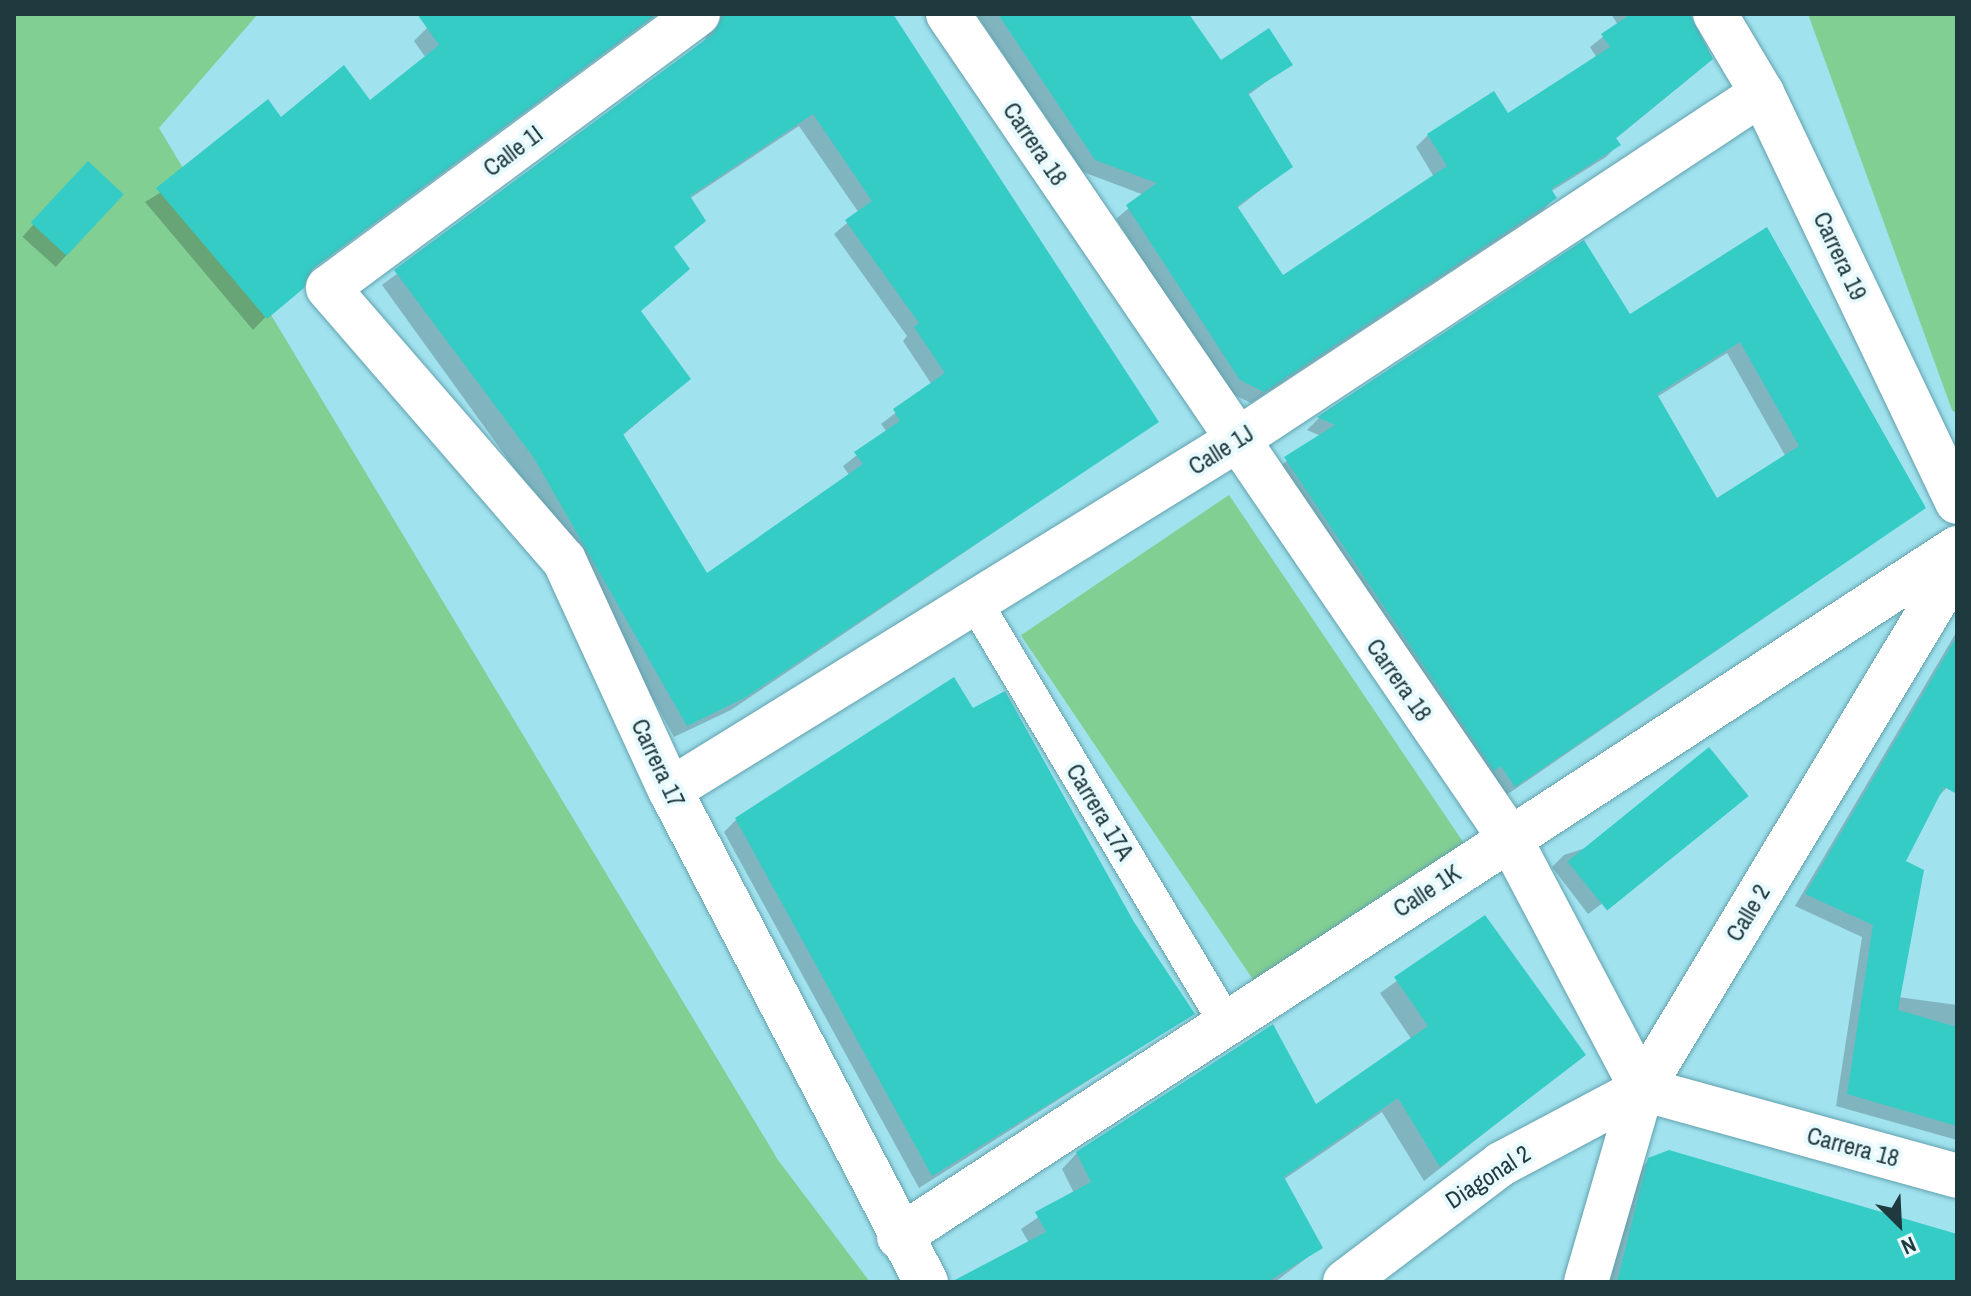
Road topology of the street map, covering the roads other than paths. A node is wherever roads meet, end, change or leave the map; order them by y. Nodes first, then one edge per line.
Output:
1 (698, 14) edge
2 (948, 14) edge
3 (1715, 14) edge
4 (1762, 93) junction
5 (328, 288) joint
6 (1234, 442) junction
7 (1957, 502) edge
8 (1957, 548) edge
9 (1957, 565) edge
10 (975, 602) junction
11 (670, 790) junction
12 (1509, 837) junction
13 (1226, 1023) junction
14 (1642, 1089) junction
15 (1957, 1176) edge
16 (899, 1237) junction
17 (926, 1282) edge
18 (1345, 1282) edge
19 (1586, 1282) edge

1 - 5 street, Calle 1I
2 - 6 street, Carrera 18
3 - 4 street, Carrera 19
4 - 6 street, Calle 1J
4 - 7 street, Carrera 19
5 - 11 street, Carrera 17
6 - 10 street, Calle 1J
6 - 12 street, Carrera 18
8 - 12 street, Calle 1K
9 - 14 street, Calle 2
10 - 11 street, Calle 1J
10 - 13 street, Carrera 17A
11 - 16 street, Carrera 17
12 - 13 street, Calle 1K
12 - 14 street, Carrera 18
13 - 16 street, Calle 1K
14 - 15 street, Carrera 18
14 - 18 street, Diagonal 2
14 - 19 street, Calle 2
16 - 17 street, Carrera 17

